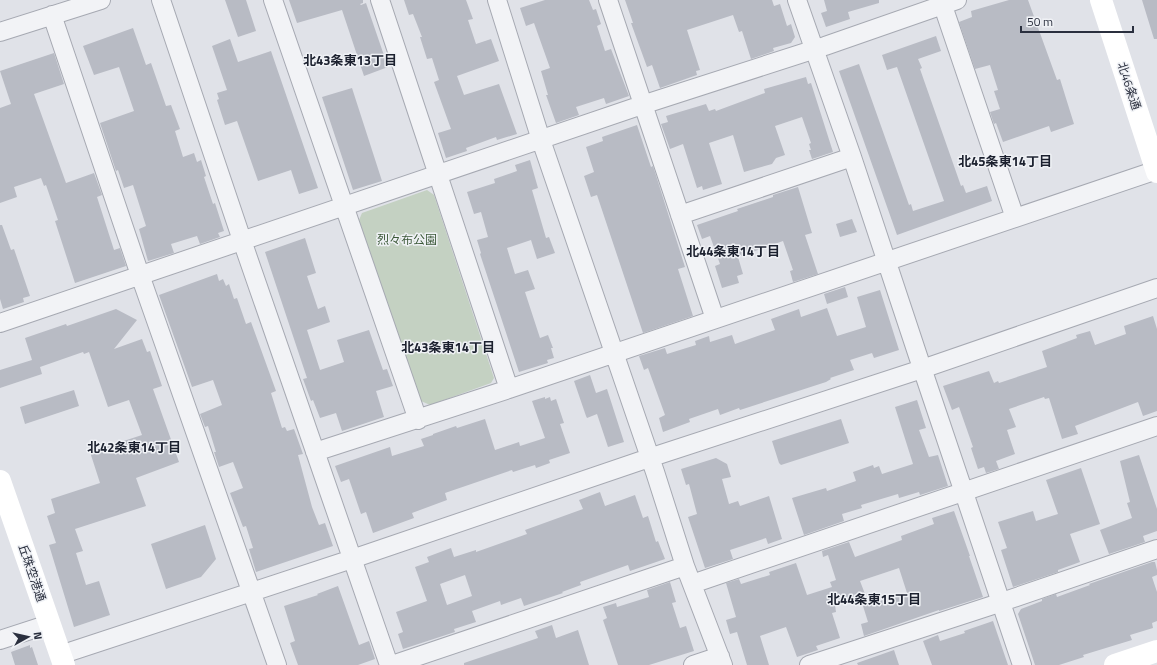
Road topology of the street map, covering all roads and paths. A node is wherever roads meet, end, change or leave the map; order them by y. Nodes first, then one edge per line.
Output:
1 (100, 0) edge
2 (161, 0) edge
3 (273, 0) edge
4 (380, 0) edge
5 (497, 0) edge
6 (608, 0) edge
7 (797, 0) edge
8 (1101, 0) edge
9 (947, 2) edge
10 (52, 15) junction
11 (0, 32) edge
12 (814, 50) junction
13 (642, 105) junction
14 (542, 140) junction
15 (852, 157) junction
16 (1157, 171) edge
17 (437, 174) junction
18 (344, 206) junction
19 (680, 215) junction
20 (1015, 218) junction
21 (242, 240) junction
22 (887, 261) junction
23 (140, 275) junction
24 (1157, 288) edge
25 (715, 320) junction
26 (0, 323) edge
27 (614, 353) junction
28 (922, 369) junction
29 (508, 389) junction
30 (418, 420) junction
31 (1157, 426) edge
32 (316, 452) junction
33 (649, 458) junction
34 (0, 481) edge
35 (963, 491) junction
36 (1157, 549) edge
37 (352, 559) junction
38 (685, 566) junction
39 (692, 584) junction
40 (252, 592) junction
41 (1001, 603) junction
42 (49, 624) junction
43 (0, 640) edge
44 (1157, 651) edge
45 (62, 660) edge
46 (722, 660) edge
47 (277, 665) edge
48 (389, 665) edge
49 (392, 665) edge
50 (693, 665) edge
51 (809, 665) edge
52 (1022, 665) edge
53 (1115, 665) edge

1 - 10 street
2 - 21 street
3 - 18 street
4 - 17 street
5 - 14 street
6 - 13 street
7 - 12 street
8 - 16 street, 北46条通
9 - 12 street
9 - 20 street
10 - 11 street
10 - 23 street
12 - 13 street
12 - 15 street
13 - 14 street
13 - 19 street
14 - 17 street
14 - 27 street
15 - 19 street
15 - 22 street
16 - 20 street
17 - 18 street
17 - 29 street
18 - 21 street
18 - 30 street
19 - 25 street
20 - 22 street
21 - 23 street
21 - 32 street
22 - 25 street
22 - 28 street
23 - 26 street
23 - 40 street
24 - 28 street
25 - 27 street
27 - 29 street
27 - 33 street
28 - 33 street
28 - 35 street
29 - 30 street
30 - 32 street
31 - 35 street
32 - 37 street
33 - 37 street
33 - 38 street
34 - 42 street, 丘珠空港通
35 - 39 street
35 - 41 street
36 - 41 street
37 - 40 street
37 - 48 street
38 - 39 street
38 - 49 street
39 - 46 street
40 - 45 street
40 - 47 street
41 - 51 street
41 - 52 street
42 - 43 street
42 - 45 street, 丘珠空港通
44 - 53 street
46 - 50 street

